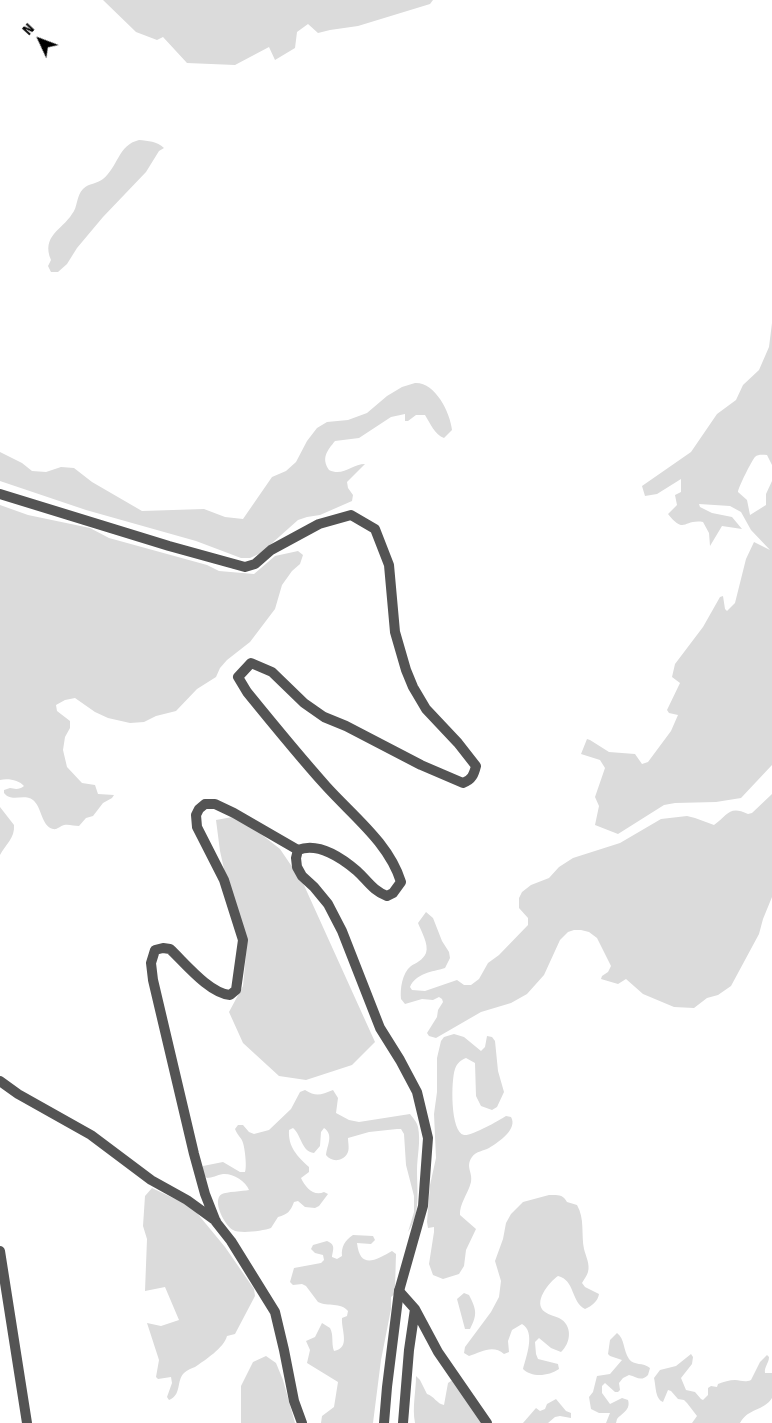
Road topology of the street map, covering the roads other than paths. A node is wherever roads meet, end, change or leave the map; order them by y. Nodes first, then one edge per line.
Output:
1 (0, 494) edge
2 (298, 850) junction
3 (0, 1081) edge
4 (216, 1222) junction
5 (0, 1251) edge
6 (400, 1291) junction
7 (415, 1309) junction
8 (27, 1423) edge
9 (302, 1423) edge
10 (384, 1423) edge
11 (403, 1423) edge
12 (487, 1423) edge

1 - 2 street
2 - 4 street
2 - 6 street
3 - 4 street
4 - 9 street
5 - 8 street
6 - 7 street
6 - 10 street
7 - 11 street
7 - 12 street

